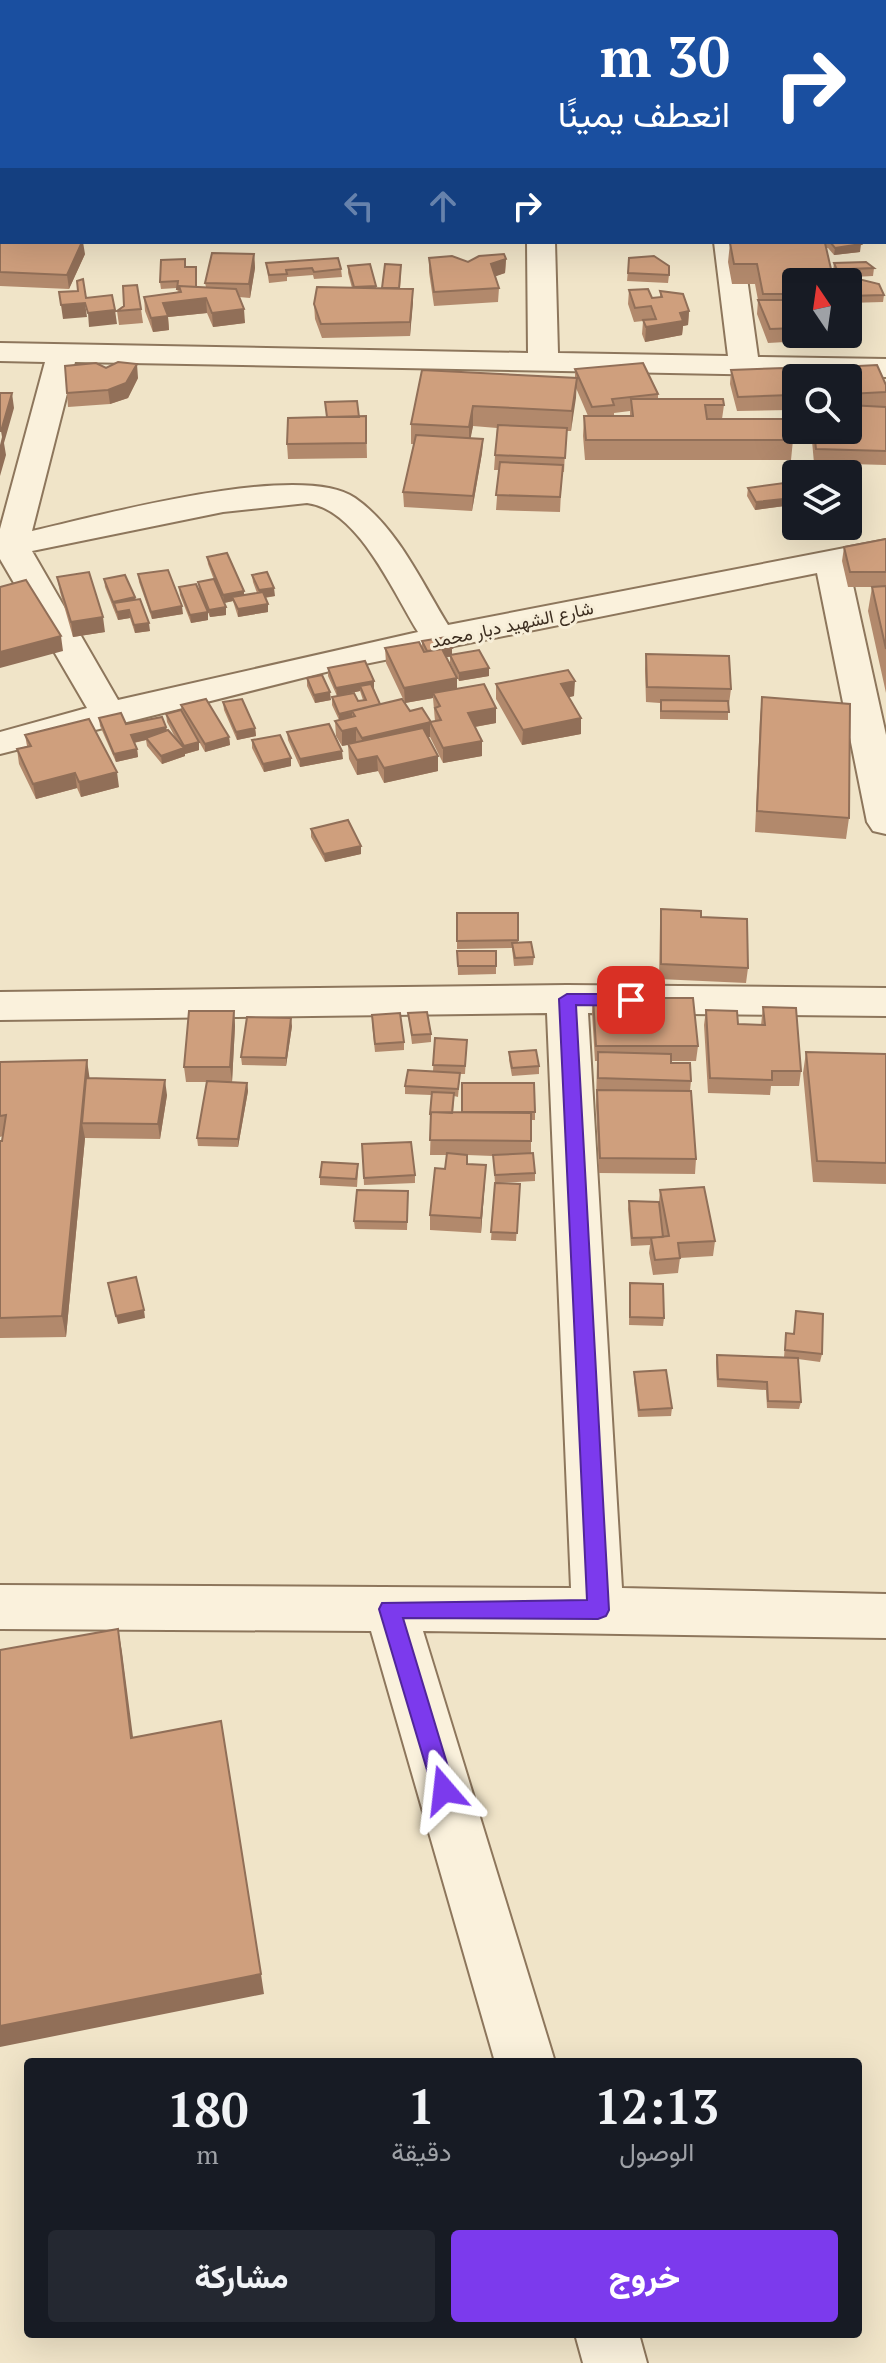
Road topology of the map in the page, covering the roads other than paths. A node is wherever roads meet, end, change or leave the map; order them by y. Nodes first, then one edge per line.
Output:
1 (541, 244) edge
2 (728, 244) edge
3 (0, 352) edge
4 (62, 353) junction
5 (543, 362) junction
6 (744, 366) junction
7 (886, 368) edge
8 (6, 547) edge
9 (886, 550) edge
10 (831, 560) junction
11 (440, 640) junction
12 (107, 712) junction
13 (0, 743) edge
14 (886, 822) edge
15 (567, 999) junction
16 (886, 1002) edge
17 (0, 1006) edge
18 (0, 1607) edge
19 (390, 1609) junction
20 (598, 1610) junction
21 (886, 1616) edge
22 (524, 2058) edge
23 (608, 2338) edge
24 (615, 2363) edge

1 - 5 street
2 - 6 street
3 - 4 street
4 - 5 street
4 - 8 street
5 - 6 street
6 - 7 street
8 - 11 street
8 - 12 street
9 - 10 street, شارع الشهيد دبار محمد
10 - 11 street, شارع الشهيد دبار محمد
10 - 14 street
11 - 12 street, شارع الشهيد دبار محمد
12 - 13 street, شارع الشهيد دبار محمد
15 - 16 street
15 - 17 street
15 - 20 street
18 - 19 street
19 - 20 street
19 - 22 street
20 - 21 street
23 - 24 street

